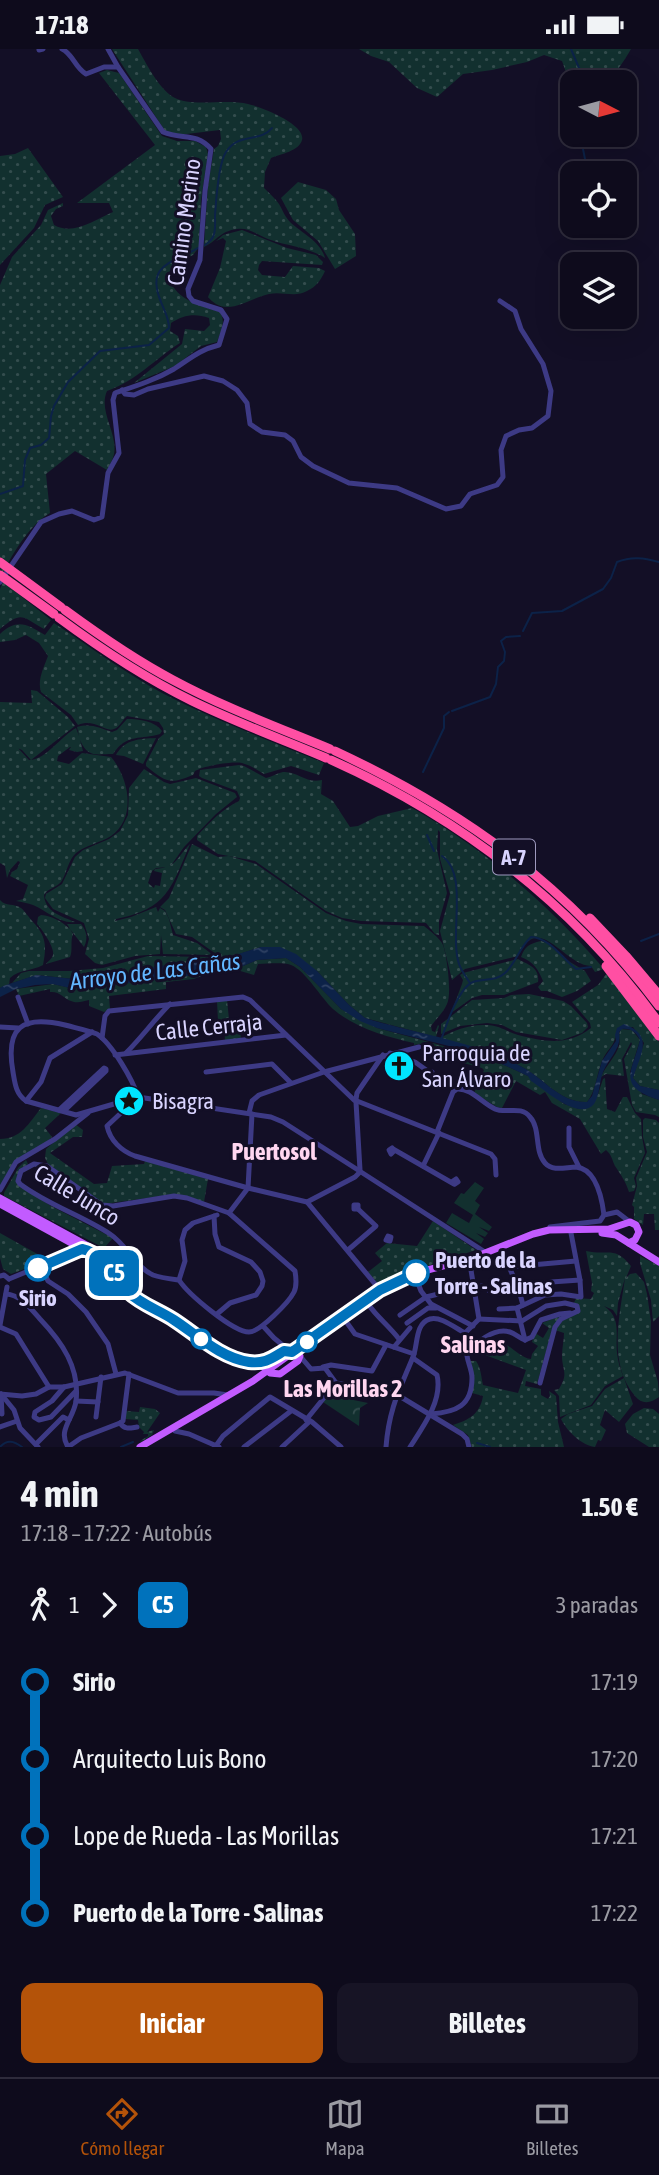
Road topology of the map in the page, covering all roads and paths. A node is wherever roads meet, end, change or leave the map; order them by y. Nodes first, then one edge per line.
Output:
1 (108, 49) edge
2 (65, 50) edge
3 (118, 67) junction
4 (500, 301) dead end
5 (122, 390) junction
6 (0, 562) edge
7 (0, 575) edge
8 (17, 580) junction
9 (0, 582) edge
10 (330, 754) junction
11 (535, 874) junction
12 (568, 918) junction
13 (659, 995) edge
14 (18, 997) dead end
15 (170, 1004) junction
16 (659, 1006) edge
17 (659, 1023) edge
18 (27, 1024) junction
19 (0, 1027) edge
20 (18, 1028) junction
21 (92, 1032) junction
22 (286, 1035) junction
23 (659, 1036) edge
24 (102, 1038) junction
25 (419, 1047) dead end
26 (126, 1053) junction
27 (390, 1053) junction
28 (115, 1055) junction
29 (383, 1055) junction
30 (206, 1072) dead end
31 (324, 1072) junction
32 (429, 1072) dead end
33 (291, 1083) junction
34 (138, 1097) junction
35 (356, 1100) junction
36 (26, 1101) junction
37 (61, 1111) junction
38 (251, 1113) junction
39 (77, 1117) junction
40 (569, 1128) dead end
41 (438, 1132) junction
42 (393, 1149) dead end
43 (28, 1154) junction
44 (40, 1154) junction
45 (31, 1165) junction
46 (44, 1165) junction
47 (423, 1166) junction
48 (579, 1167) junction
49 (359, 1171) junction
50 (496, 1175) dead end
51 (454, 1184) dead end
52 (248, 1188) junction
53 (0, 1190) edge
54 (0, 1198) edge
55 (307, 1202) junction
56 (0, 1204) edge
57 (358, 1209) dead end
58 (226, 1212) junction
59 (214, 1216) junction
60 (604, 1216) junction
61 (630, 1222) junction
62 (376, 1226) junction
63 (620, 1227) junction
64 (546, 1228) joint
65 (571, 1233) junction
66 (388, 1236) dead end
67 (620, 1237) junction
68 (637, 1238) junction
69 (629, 1243) junction
70 (82, 1249) junction
71 (348, 1250) junction
72 (97, 1253) junction
73 (492, 1253) junction
74 (659, 1259) edge
75 (576, 1261) junction
76 (470, 1264) junction
77 (41, 1266) junction
78 (509, 1267) junction
79 (0, 1274) edge
80 (416, 1278) junction
81 (9, 1279) junction
82 (179, 1280) junction
83 (580, 1280) junction
84 (474, 1286) junction
85 (4, 1290) edge
86 (380, 1290) junction
87 (519, 1290) junction
88 (426, 1297) junction
89 (368, 1304) junction
90 (520, 1307) junction
91 (440, 1308) junction
92 (499, 1309) dead end
93 (570, 1313) junction
94 (217, 1314) junction
95 (400, 1315) dead end
96 (479, 1318) junction
97 (345, 1320) junction
98 (522, 1321) junction
99 (0, 1326) edge
100 (263, 1326) junction
101 (473, 1326) junction
102 (399, 1339) junction
103 (525, 1340) junction
104 (279, 1342) junction
105 (386, 1345) junction
106 (394, 1347) junction
107 (281, 1352) junction
108 (297, 1356) junction
109 (413, 1356) junction
110 (249, 1362) junction
111 (268, 1368) junction
112 (325, 1370) junction
113 (116, 1374) junction
114 (129, 1374) junction
115 (101, 1377) junction
116 (253, 1381) junction
117 (76, 1383) junction
118 (336, 1383) junction
119 (540, 1383) dead end
120 (49, 1387) junction
121 (64, 1387) junction
122 (76, 1391) junction
123 (1, 1394) edge
124 (396, 1394) junction
125 (228, 1395) junction
126 (76, 1401) junction
127 (98, 1402) junction
128 (291, 1411) junction
129 (2, 1414) dead end
130 (431, 1414) junction
131 (96, 1417) dead end
132 (69, 1420) junction
133 (17, 1421) junction
134 (307, 1421) junction
135 (188, 1422) junction
136 (120, 1423) junction
137 (0, 1427) edge
138 (137, 1427) dead end
139 (175, 1431) junction
140 (189, 1434) junction
141 (37, 1445) edge
142 (140, 1447) edge
143 (149, 1447) edge
144 (217, 1447) edge
145 (244, 1447) edge
146 (282, 1447) edge
147 (341, 1447) edge
148 (386, 1447) edge
149 (410, 1447) edge
150 (469, 1447) edge

1 - 3 street
2 - 3 street
3 - 5 street, Camino Merino
4 - 5 street
5 - 9 street
6 - 8 highway, A-7
7 - 8 highway, A-7
8 - 10 highway, A-7
10 - 11 highway, A-7
10 - 12 highway, A-7
11 - 13 highway
11 - 16 highway, A-7
12 - 17 highway, A-7
12 - 23 highway
14 - 18 street
15 - 22 street
15 - 24 street
15 - 26 street
18 - 20 street
18 - 21 street
19 - 20 street
20 - 36 street
21 - 24 street
21 - 36 street
22 - 26 street, Calle Cerraja
22 - 31 street, Calle Cerraja
24 - 28 street
25 - 27 street
26 - 28 street, Calle Cerraja
27 - 29 street
27 - 32 street
28 - 34 street
29 - 31 street
29 - 35 street
30 - 33 street
31 - 33 street
31 - 35 street, Calle Cerraja
33 - 38 street
34 - 38 street
34 - 39 street
34 - 52 street
35 - 41 street, Calle Cerraja
35 - 49 street
36 - 37 street
37 - 37 street
37 - 39 street
38 - 49 street
38 - 52 street
39 - 44 street
40 - 48 street
41 - 47 street
41 - 48 street
41 - 50 street, Calle Cerraja
42 - 47 street
43 - 44 street
43 - 45 street
43 - 53 street
44 - 46 street
45 - 46 street, Calle Junco
45 - 82 street, Calle Junco
46 - 58 street, Calle Junco
47 - 51 street
48 - 60 street
49 - 55 street
49 - 73 street
52 - 55 street
52 - 58 street
54 - 72 main road
55 - 71 street
56 - 70 main road
57 - 62 street
58 - 59 street
58 - 100 street, Calle Junco
59 - 82 street
59 - 94 street
60 - 61 street
60 - 64 street
61 - 63 main road
61 - 68 main road
62 - 66 street
62 - 71 street
63 - 67 main road
63 - 73 main road
64 - 73 main road
65 - 67 main road
65 - 73 main road
65 - 75 street
67 - 69 main road
68 - 69 main road
68 - 74 main road
69 - 74 main road
70 - 72 main road
70 - 77 street
71 - 86 street
72 - 110 main road
73 - 76 main road
73 - 78 street
73 - 86 main road
75 - 78 street
75 - 83 street
76 - 80 main road
76 - 84 street
77 - 81 street
77 - 113 street
78 - 87 street
79 - 81 street
80 - 88 street
80 - 89 main road
81 - 85 street
82 - 94 street
83 - 87 street
83 - 90 street
84 - 87 street
84 - 88 street
84 - 96 street
85 - 99 street
85 - 117 street
86 - 108 main road
87 - 90 street
88 - 91 street
88 - 95 street
89 - 97 main road
89 - 102 street
90 - 92 street
90 - 98 street
91 - 101 street
91 - 102 street
93 - 98 street
93 - 103 street
93 - 119 street
94 - 100 street
96 - 98 street
96 - 101 street
97 - 105 street
97 - 108 main road
98 - 103 street
99 - 120 street
100 - 104 street
101 - 109 street
102 - 106 street
103 - 130 street
104 - 107 street
104 - 108 street
105 - 106 street
105 - 112 street
106 - 109 street
107 - 108 main road
107 - 111 main road
108 - 111 main road
108 - 112 street
109 - 124 street
109 - 130 street
110 - 111 main road
110 - 116 main road
111 - 116 main road
111 - 135 main road
112 - 118 street
113 - 114 street
113 - 115 street
114 - 125 street
114 - 136 street
115 - 117 street
115 - 127 street
116 - 125 main road
117 - 121 street
117 - 122 street
118 - 124 street
118 - 134 street
120 - 121 street
120 - 123 street
121 - 122 street
122 - 126 street
123 - 129 street
123 - 133 street
124 - 130 street
124 - 148 street
125 - 142 main road
126 - 127 street
126 - 132 street
127 - 131 street
128 - 134 street
128 - 144 street
128 - 145 street
130 - 149 street
130 - 150 street
132 - 136 street
132 - 141 street
133 - 137 street
133 - 141 street
134 - 146 street
134 - 147 street
135 - 139 main road
135 - 140 street
136 - 138 street
139 - 140 street
139 - 143 main road
140 - 144 street

